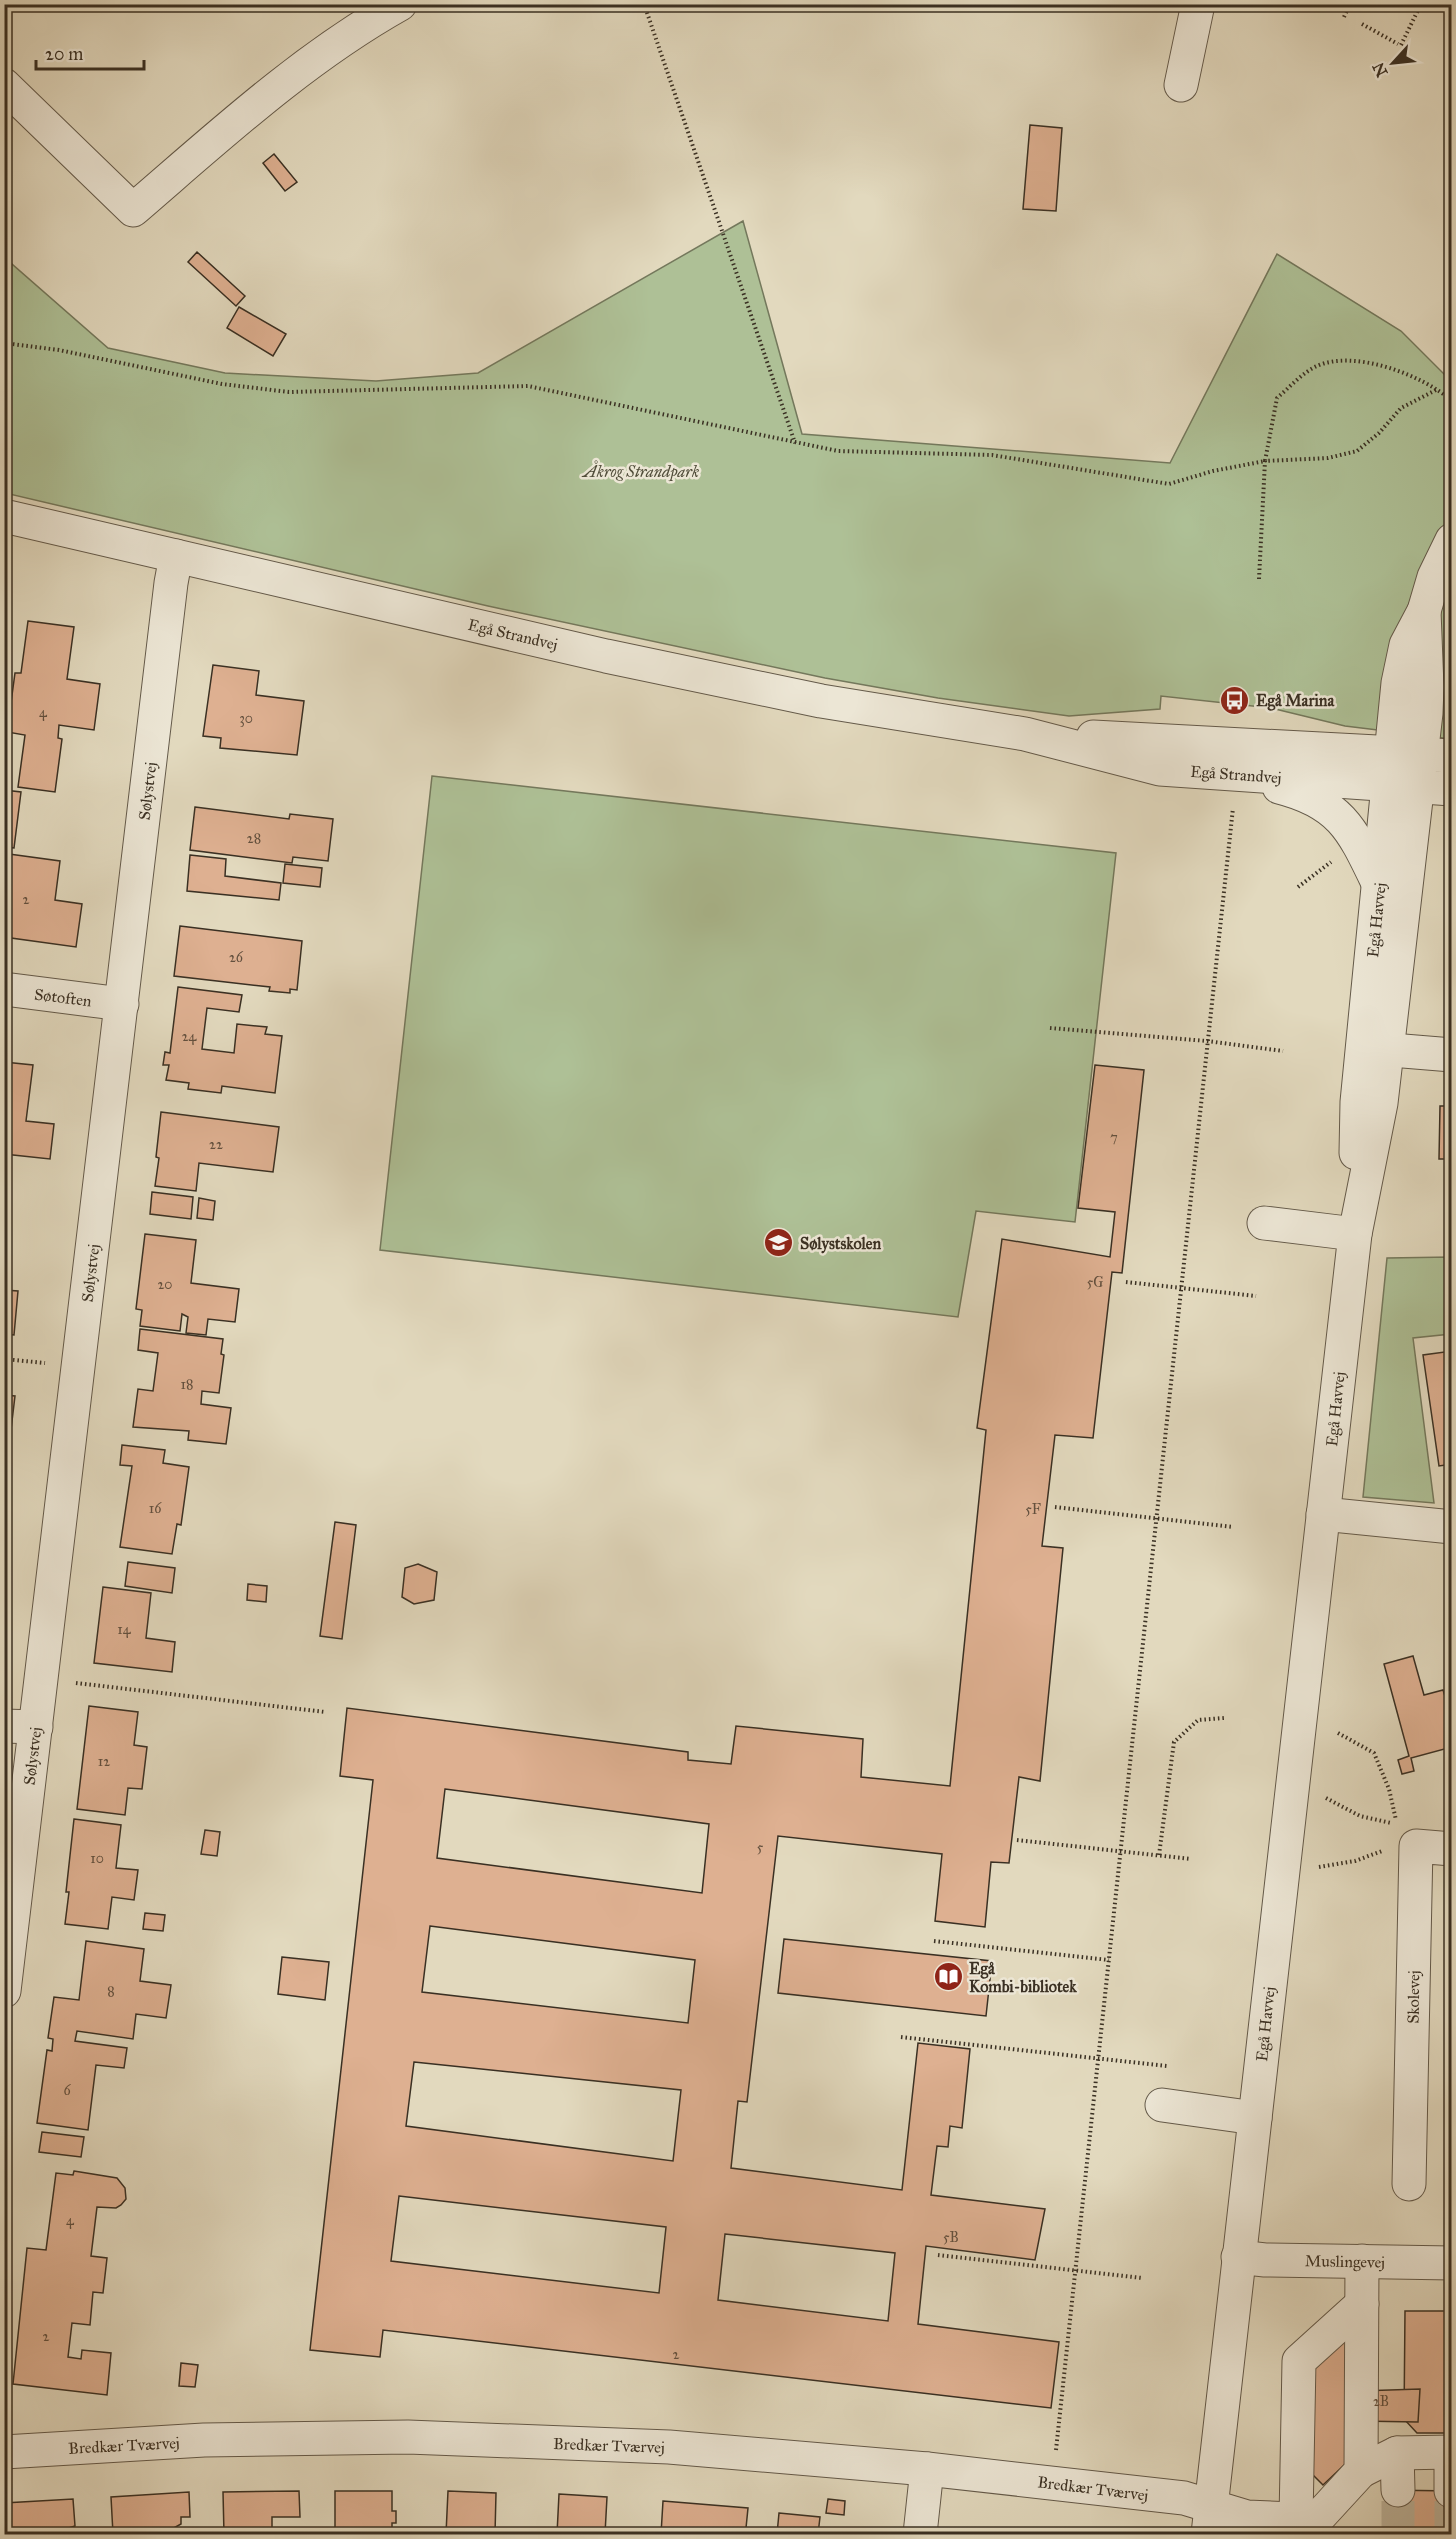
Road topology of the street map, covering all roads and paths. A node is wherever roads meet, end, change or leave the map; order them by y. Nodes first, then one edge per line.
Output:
1 (644, 4) edge
2 (1198, 4) edge
3 (1350, 4) edge
4 (1421, 4) edge
5 (390, 7) edge
6 (1344, 17) dead end
7 (1362, 24) dead end
8 (4, 85) edge
9 (1181, 85) dead end
10 (4, 344) edge
11 (1439, 389) junction
12 (1452, 401) edge
13 (795, 444) junction
14 (1265, 461) junction
15 (4, 516) edge
16 (1452, 540) edge
17 (176, 556) junction
18 (1259, 579) dead end
19 (1025, 734) junction
20 (1421, 754) edge
21 (1228, 787) junction
22 (1402, 787) junction
23 (1452, 789) edge
24 (1335, 858) dead end
25 (1380, 885) junction
26 (1298, 887) dead end
27 (4, 989) edge
28 (122, 1004) junction
29 (1050, 1028) dead end
30 (1207, 1041) junction
31 (1375, 1050) junction
32 (1283, 1052) dead end
33 (1452, 1055) edge
34 (1264, 1223) dead end
35 (1355, 1234) junction
36 (1126, 1282) dead end
37 (1181, 1288) junction
38 (1256, 1296) dead end
39 (1055, 1507) dead end
40 (1323, 1514) junction
41 (1156, 1518) junction
42 (1233, 1527) dead end
43 (1452, 1527) edge
44 (42, 1679) junction
45 (325, 1712) dead end
46 (1224, 1718) dead end
47 (20, 1726) edge
48 (1338, 1733) dead end
49 (1291, 1793) junction
50 (1017, 1840) dead end
51 (1416, 1846) junction
52 (1452, 1849) edge
53 (1120, 1851) junction
54 (1159, 1855) junction
55 (1191, 1859) dead end
56 (1283, 1868) junction
57 (934, 1941) dead end
58 (1109, 1960) junction
59 (4, 1991) edge
60 (901, 2037) dead end
61 (1099, 2058) junction
62 (1167, 2066) dead end
63 (1162, 2105) dead end
64 (1255, 2118) junction
65 (1409, 2184) dead end
66 (938, 2255) dead end
67 (1238, 2257) junction
68 (1362, 2261) junction
69 (1452, 2263) edge
70 (1076, 2270) junction
71 (1142, 2278) dead end
72 (1362, 2304) junction
73 (4, 2452) edge
74 (1451, 2452) edge
75 (1397, 2453) junction
76 (927, 2469) junction
77 (1361, 2471) junction
78 (1053, 2483) junction
79 (1398, 2490) tunnel mouth
80 (1451, 2491) edge
81 (1209, 2521) edge
82 (1312, 2525) edge
83 (920, 2535) edge

1 - 13 path
2 - 9 street
3 - 6 path
4 - 7 path
5 - 8 street
10 - 13 path
11 - 12 path
11 - 14 path
11 - 14 path
13 - 14 path
14 - 18 path
15 - 17 street, Egå Strandvej
16 - 20 street, Egå Havvej
17 - 19 street, Egå Strandvej
17 - 28 street, Sølystvej
19 - 20 street, Egå Strandvej
19 - 21 street, Egå Strandvej
20 - 22 street, Egå Havvej
21 - 22 street, Egå Strandvej
21 - 25 street
21 - 30 path
22 - 23 street, Egå Strandvej
22 - 25 street, Egå Havvej
22 - 31 street, Egå Havvej
24 - 26 path
25 - 31 street, Egå Havvej
27 - 28 street, Søtoften
28 - 44 street, Sølystvej
29 - 30 path
30 - 32 path
30 - 37 path
31 - 33 street
31 - 35 street, Egå Havvej
34 - 35 street
35 - 40 street, Egå Havvej
36 - 37 path
37 - 38 path
37 - 41 path
39 - 41 path
40 - 43 street
40 - 49 street, Egå Havvej
41 - 42 path
41 - 53 path
44 - 45 path
44 - 47 street, Sølystvej
46 - 54 path
47 - 59 street, Sølystvej
48 - 49 path
49 - 56 street, Egå Havvej
50 - 53 path
51 - 52 street
51 - 56 path
51 - 65 street, Skolevej
53 - 54 path
53 - 58 path
54 - 55 path
56 - 64 street, Egå Havvej
57 - 58 path
58 - 61 path
60 - 61 path
61 - 62 path
61 - 70 path
63 - 64 street
64 - 67 street, Egå Havvej
66 - 70 path
67 - 68 street, Muslingevej
67 - 81 street, Egå Havvej
68 - 69 street, Muslingevej
68 - 72 street
70 - 71 path
70 - 78 path
72 - 77 street
72 - 82 street
73 - 76 street, Bredkær Tværvej
74 - 75 street
74 - 80 street
75 - 77 street
75 - 79 street
76 - 78 street, Bredkær Tværvej
76 - 83 street
77 - 82 street
78 - 81 street, Bredkær Tværvej
81 - 82 street, Bredkær Tværvej

